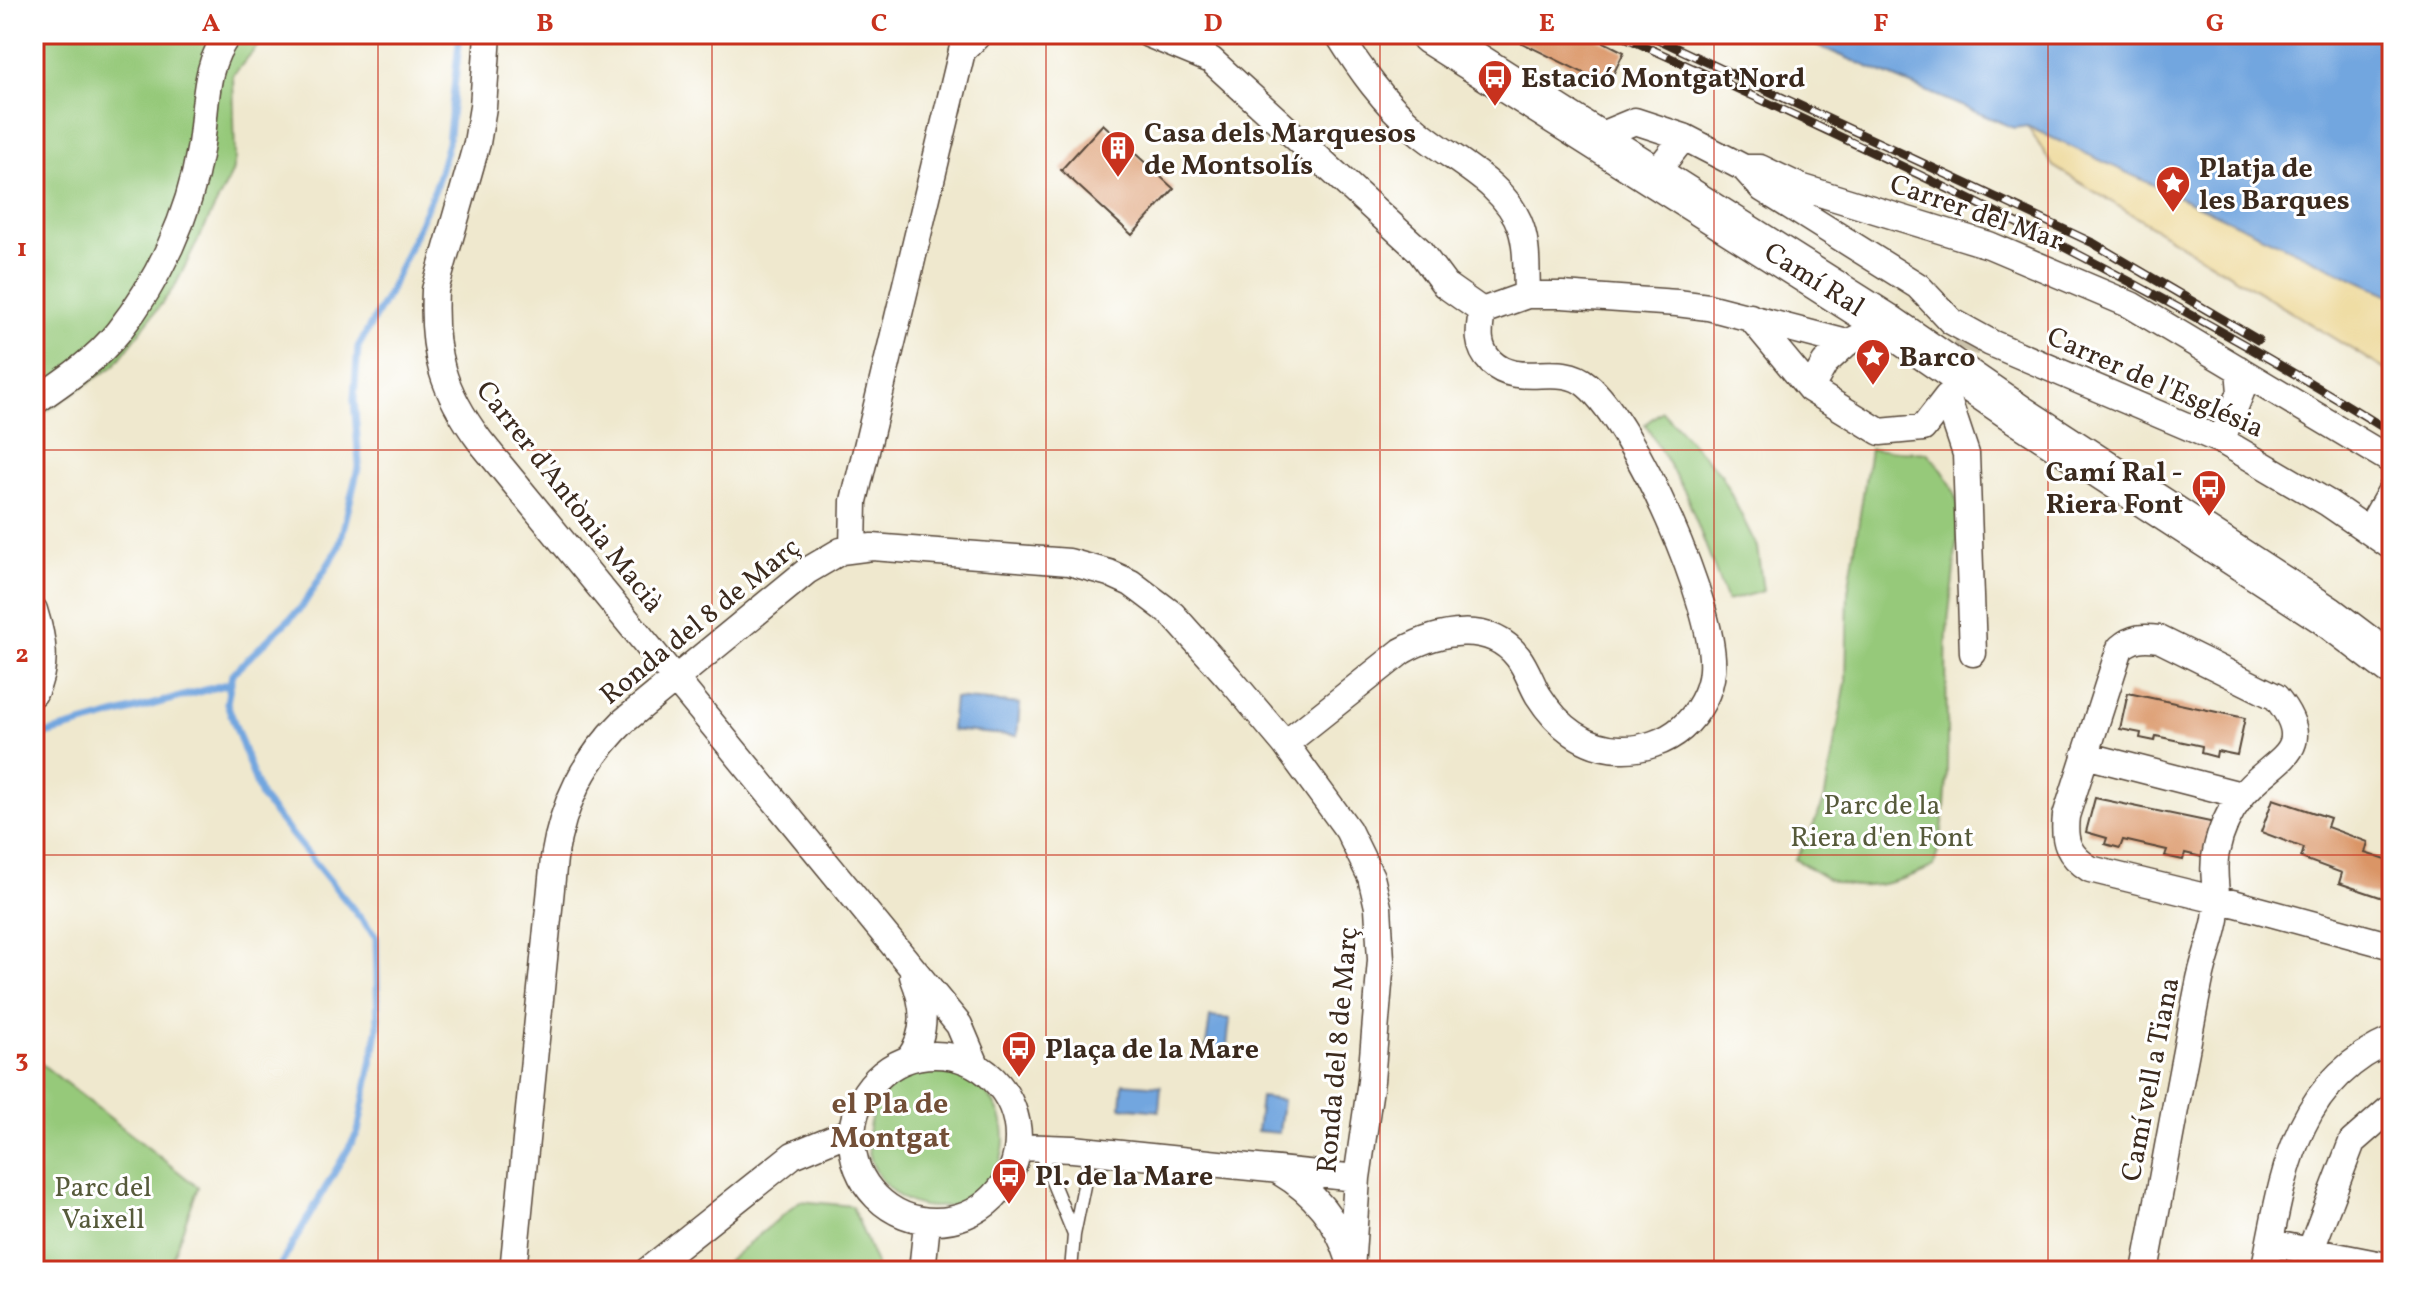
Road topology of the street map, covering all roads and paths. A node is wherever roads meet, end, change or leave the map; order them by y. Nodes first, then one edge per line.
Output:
1 (229, 34) edge
2 (488, 34) edge
3 (979, 34) edge
4 (1148, 34) edge
5 (1338, 34) edge
6 (1430, 34) edge
7 (1684, 137) junction
8 (1594, 138) junction
9 (1744, 168) junction
10 (1653, 176) junction
11 (1527, 295) junction
12 (1482, 311) junction
13 (1750, 317) junction
14 (1887, 324) junction
15 (1847, 343) junction
16 (2239, 369) junction
17 (1810, 389) junction
18 (34, 402) edge
19 (2221, 441) junction
20 (2392, 461) edge
21 (2392, 483) edge
22 (2366, 529) junction
23 (2392, 547) edge
24 (853, 549) junction
25 (34, 610) edge
26 (1973, 653) dead end
27 (2392, 665) edge
28 (676, 679) junction
29 (34, 693) edge
30 (1285, 744) junction
31 (2085, 755) junction
32 (2241, 795) junction
33 (2217, 900) junction
34 (2392, 946) edge
35 (907, 961) junction
36 (2392, 1040) edge
37 (909, 1059) junction
38 (976, 1065) junction
39 (2392, 1107) edge
40 (851, 1131) junction
41 (1029, 1147) junction
42 (1091, 1151) junction
43 (1277, 1170) junction
44 (1357, 1178) junction
45 (927, 1223) junction
46 (1074, 1235) junction
47 (2270, 1243) junction
48 (2311, 1249) junction
49 (2356, 1265) edge
50 (2392, 1267) edge
51 (1351, 1269) edge
52 (513, 1271) edge
53 (647, 1271) edge
54 (922, 1271) edge
55 (1071, 1271) edge
56 (2145, 1271) edge
57 (2264, 1271) edge

1 - 18 street
2 - 28 street, Carrer d'Antònia Macià
3 - 24 street
4 - 12 street
5 - 11 street
6 - 8 main road, Camí Ral
7 - 8 street, Carrer del Mar
7 - 9 street, Carrer del Mar
7 - 10 street
8 - 10 main road, Camí Ral
9 - 16 street, Carrer del Mar
9 - 19 street, Carrer de l'Església
10 - 14 main road, Camí Ral
11 - 12 street
11 - 13 street
12 - 30 street
13 - 15 street
13 - 17 street
14 - 15 street
14 - 27 main road, Camí Ral
15 - 17 street
16 - 19 street
16 - 20 street, Carrer del Mar
17 - 26 street
19 - 22 street, Carrer de l'Església
21 - 22 street
22 - 23 street, Carrer de l'Església
24 - 28 street, Ronda del 8 de Març
24 - 30 street, Ronda del 8 de Març
25 - 29 street
28 - 35 street, Carrer d'Antònia Macià
28 - 52 street, Ronda del 8 de Març
30 - 44 street, Ronda del 8 de Març
31 - 32 street
31 - 32 street
31 - 33 street
32 - 33 street, Camí vell a Tiana
33 - 34 street
33 - 56 street, Camí vell a Tiana
35 - 37 street, Carrer d'Antònia Macià
35 - 38 street, Carrer d'Antònia Macià
36 - 47 street
37 - 38 street
37 - 40 street
38 - 41 street
39 - 48 street
40 - 45 street
40 - 53 street
41 - 42 street
41 - 45 street
41 - 46 lane
42 - 43 street
42 - 46 lane
43 - 44 street
43 - 51 street, Ronda del 8 de Març
44 - 51 street, Ronda del 8 de Març
45 - 54 street
46 - 55 lane
47 - 48 street
47 - 57 street
48 - 49 street
49 - 50 street

